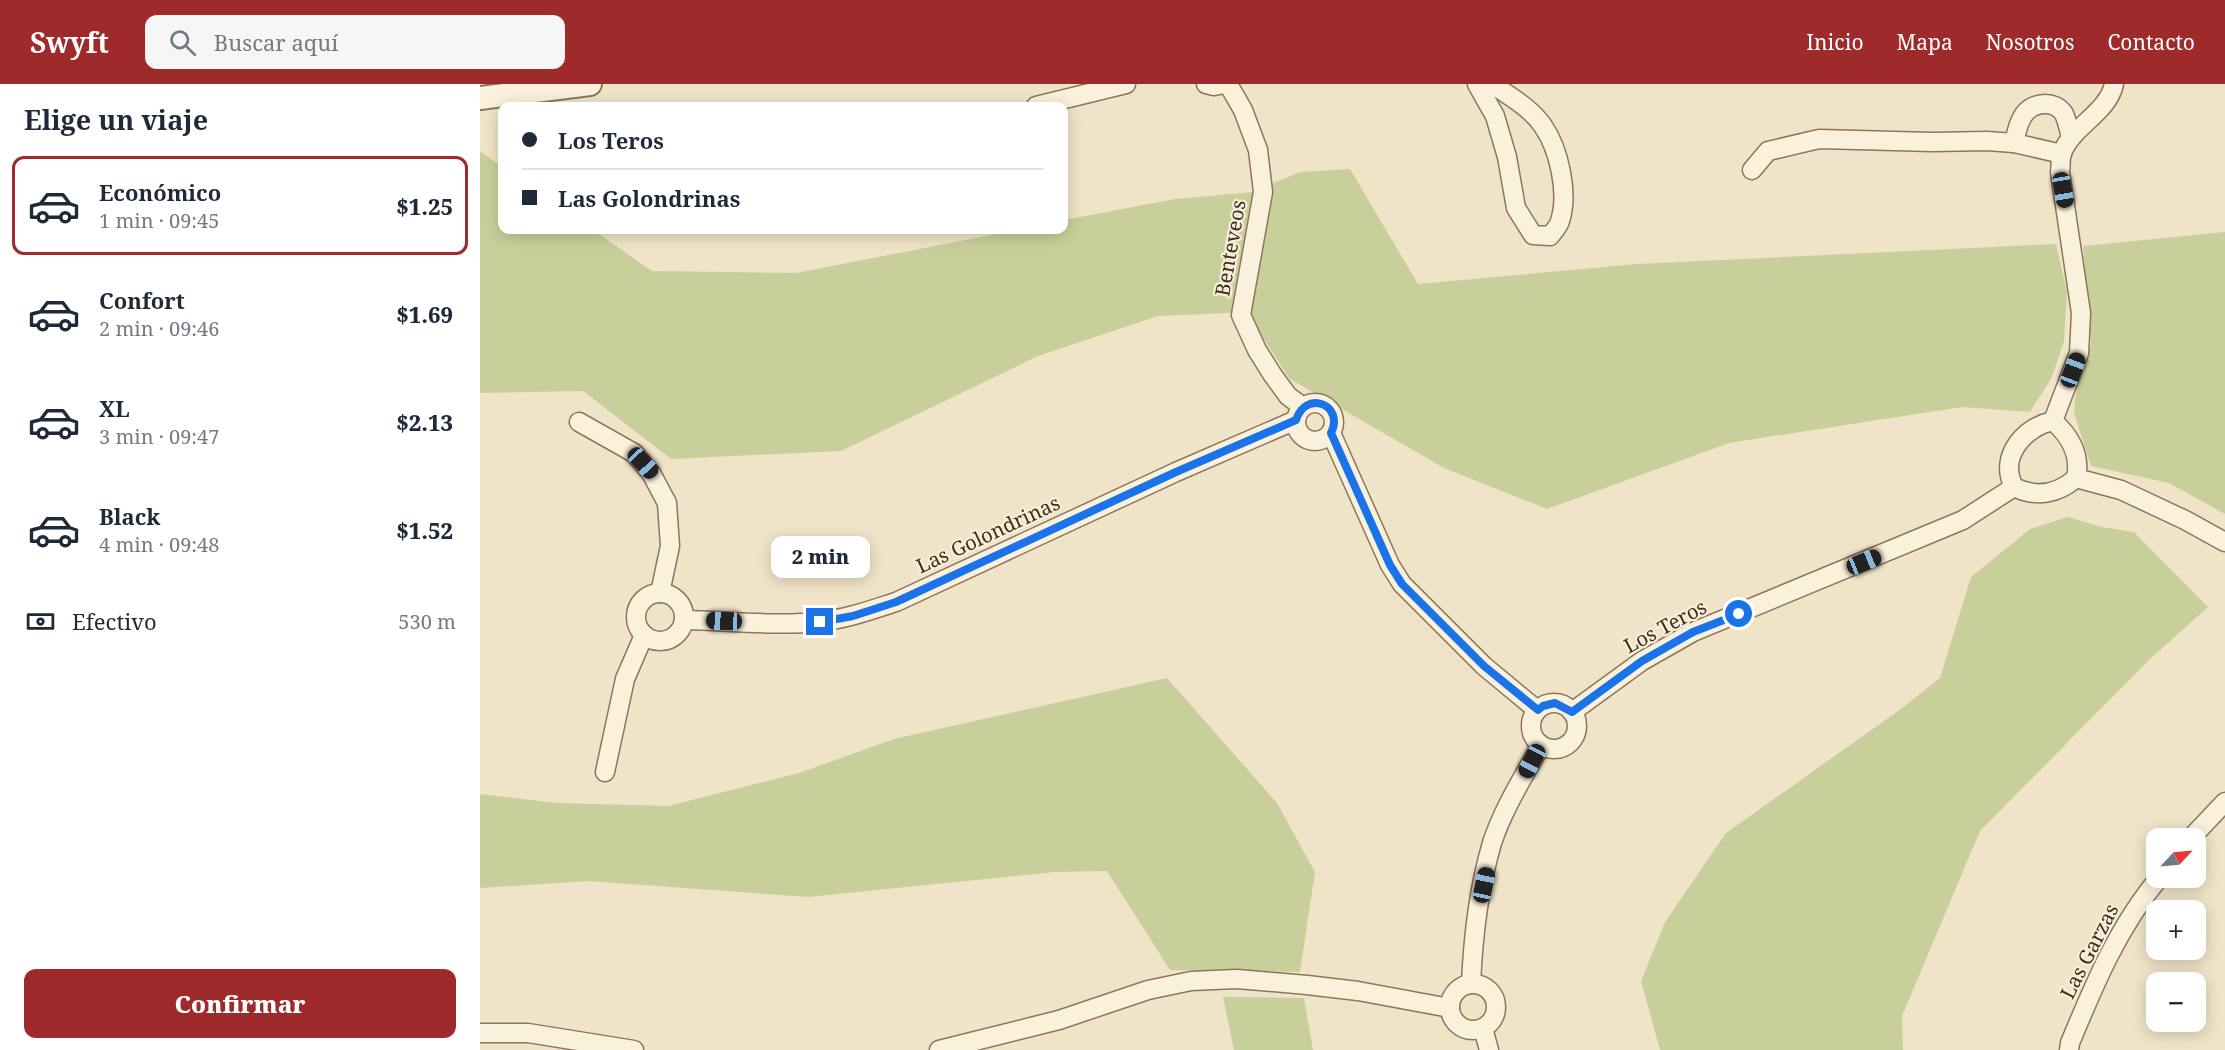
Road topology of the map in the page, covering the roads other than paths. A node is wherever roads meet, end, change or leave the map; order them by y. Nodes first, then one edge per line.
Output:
1 (590, 84) edge
2 (1126, 84) edge
3 (1206, 84) edge
4 (1227, 84) edge
5 (1477, 84) edge
6 (1492, 84) edge
7 (2114, 84) edge
8 (480, 98) edge
9 (1052, 102) edge
10 (2071, 137) junction
11 (2014, 143) junction
12 (2062, 154) junction
13 (1752, 170) dead end
14 (1300, 414) junction
15 (2053, 421) junction
16 (579, 422) dead end
17 (1331, 433) junction
18 (2076, 478) junction
19 (2014, 487) junction
20 (2225, 542) edge
21 (660, 593) junction
22 (684, 620) junction
23 (644, 635) junction
24 (1538, 710) junction
25 (1572, 712) junction
26 (1541, 745) junction
27 (605, 772) dead end
28 (2225, 802) edge
29 (2200, 828) edge
30 (2150, 888) edge
31 (1471, 984) junction
32 (1450, 1008) junction
33 (1483, 1028) junction
34 (480, 1033) edge
35 (634, 1050) edge
36 (939, 1050) edge
37 (1489, 1050) edge
38 (2069, 1050) edge

1 - 8 street
2 - 9 street
3 - 4 street
4 - 14 street, Benteveos
5 - 6 street
7 - 10 street
10 - 11 street
10 - 12 street
11 - 12 street
11 - 13 street
12 - 15 street
14 - 17 street, Benteveos
14 - 17 street
14 - 22 street, Las Golondrinas
15 - 18 street
15 - 19 street
16 - 21 street
17 - 24 street
18 - 19 street
18 - 20 street
19 - 25 street, Los Teros
21 - 22 street
21 - 23 street
22 - 23 street
23 - 27 street
24 - 25 street
24 - 26 street
25 - 26 street
26 - 31 street
28 - 29 street
30 - 38 street, Las Garzas
31 - 32 street
31 - 33 street
32 - 33 street
32 - 36 street
33 - 37 street
34 - 35 street

